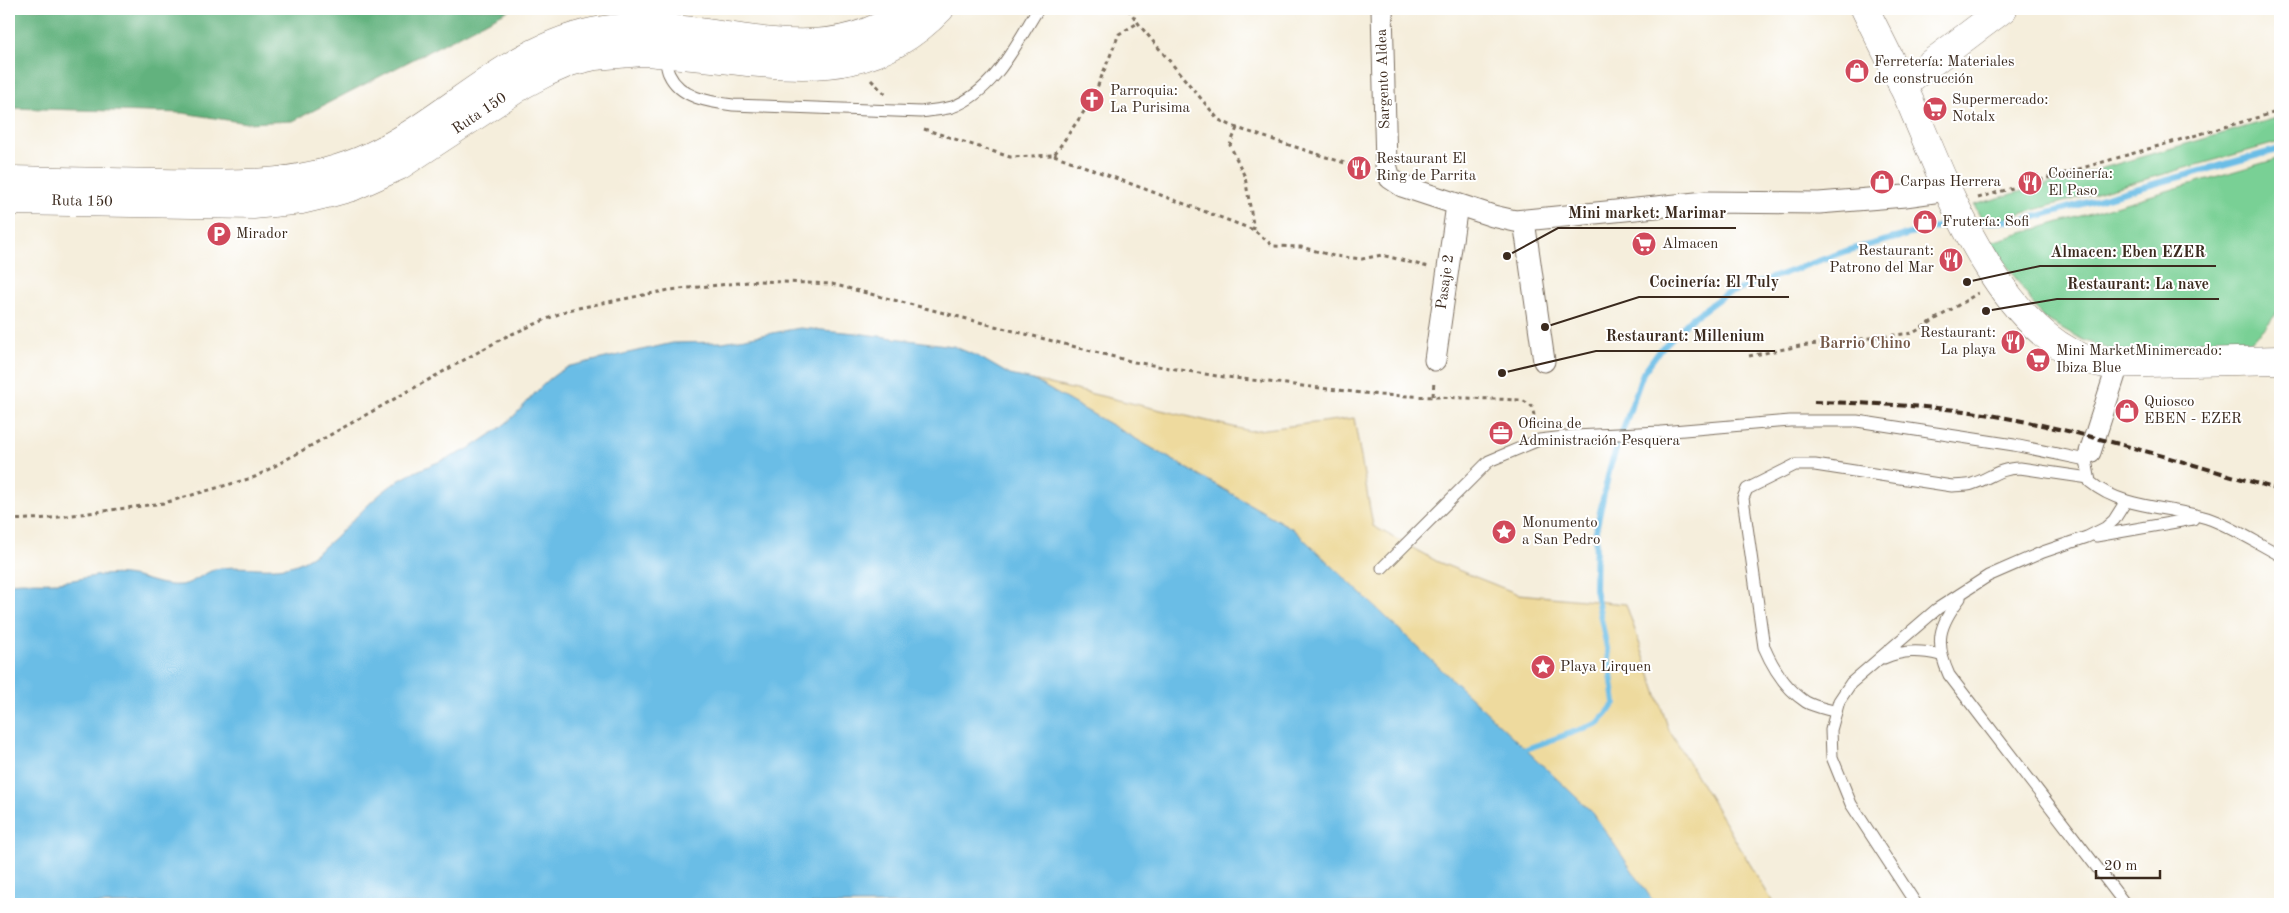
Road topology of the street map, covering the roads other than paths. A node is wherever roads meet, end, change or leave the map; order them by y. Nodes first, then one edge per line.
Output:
1 (908, 9) edge
2 (940, 9) edge
3 (1038, 9) edge
4 (1382, 9) edge
5 (1865, 9) edge
6 (2003, 9) edge
7 (665, 53) junction
8 (1902, 86) junction
9 (9, 180) edge
10 (9, 201) edge
11 (1953, 201) junction
12 (1458, 205) junction
13 (1524, 221) junction
14 (2279, 356) edge
15 (1435, 360) dead end
16 (1544, 361) dead end
17 (2118, 365) junction
18 (2088, 456) junction
19 (2089, 478) junction
20 (2126, 501) junction
21 (2207, 518) junction
22 (2087, 537) junction
23 (2280, 554) edge
24 (1382, 568) dead end
25 (1966, 591) junction
26 (1940, 655) junction
27 (1874, 662) junction
28 (1836, 712) junction
29 (1916, 904) edge
30 (2126, 904) edge

1 - 9 main road, Ruta 150
2 - 7 main road, Ruta 150
3 - 7 lane
4 - 12 street, Sargento Aldea
5 - 8 main road
6 - 8 main road
7 - 10 main road, Ruta 150
8 - 11 main road
11 - 13 street
11 - 17 main road
12 - 13 street
12 - 15 street, Pasaje 2
13 - 16 street
14 - 17 main road
17 - 18 street
18 - 19 lane
18 - 24 lane
19 - 20 lane
19 - 28 lane
20 - 21 lane
20 - 22 lane
21 - 22 lane
21 - 23 lane
22 - 25 lane
25 - 26 lane
25 - 27 lane
26 - 27 lane
26 - 30 lane
27 - 28 lane
28 - 29 lane

